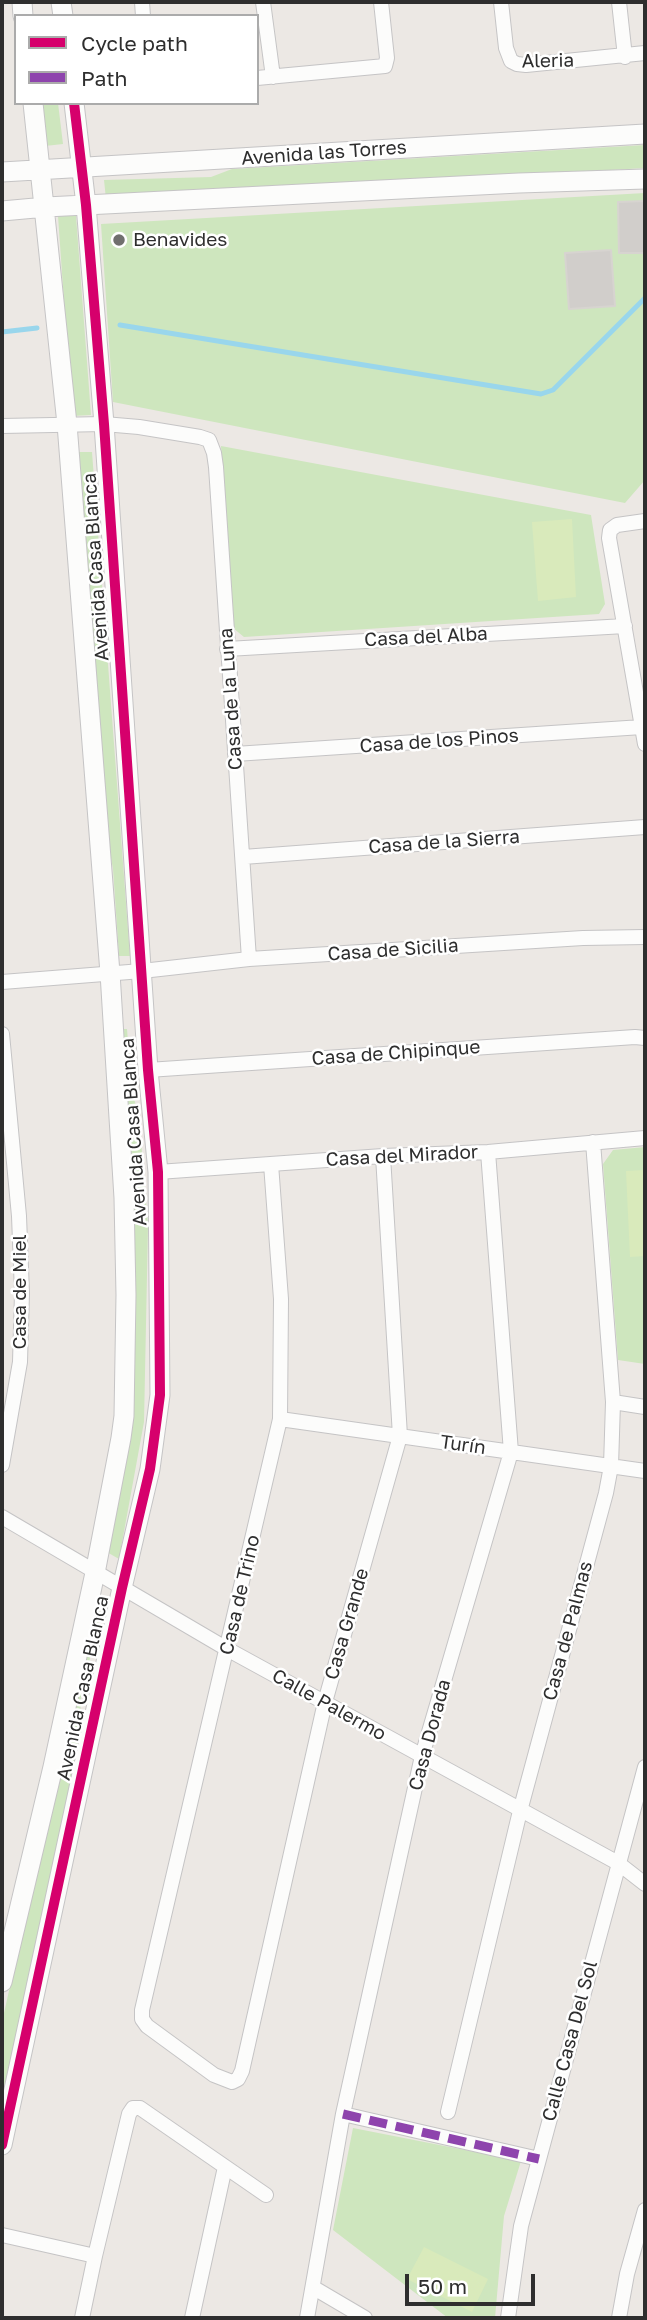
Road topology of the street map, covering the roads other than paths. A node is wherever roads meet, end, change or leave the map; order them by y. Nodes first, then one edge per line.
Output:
1 (263, 2) edge
2 (381, 2) edge
3 (501, 2) edge
4 (619, 2) edge
5 (645, 53) edge
6 (625, 57) junction
7 (272, 77) junction
8 (259, 78) edge
9 (33, 105) edge
10 (74, 105) edge
11 (645, 134) edge
12 (82, 168) junction
13 (41, 169) junction
14 (2, 172) edge
15 (645, 179) edge
16 (86, 205) junction
17 (46, 207) junction
18 (2, 211) edge
19 (67, 424) junction
20 (104, 424) junction
21 (2, 426) edge
22 (645, 521) edge
23 (625, 626) junction
24 (227, 649) junction
25 (642, 727) junction
26 (645, 744) edge
27 (235, 754) junction
28 (645, 827) edge
29 (243, 857) junction
30 (645, 937) edge
31 (248, 959) junction
32 (142, 971) junction
33 (110, 973) junction
34 (2, 982) edge
35 (2, 1034) edge
36 (645, 1038) edge
37 (148, 1070) junction
38 (645, 1138) edge
39 (593, 1142) junction
40 (488, 1152) junction
41 (383, 1156) junction
42 (271, 1164) junction
43 (158, 1172) junction
44 (613, 1402) junction
45 (645, 1407) edge
46 (280, 1419) junction
47 (400, 1436) junction
48 (511, 1452) junction
49 (2, 1465) edge
50 (611, 1466) junction
51 (645, 1471) edge
52 (2, 1517) edge
53 (95, 1573) junction
54 (122, 1588) junction
55 (227, 1650) junction
56 (325, 1702) junction
57 (422, 1756) junction
58 (645, 1767) edge
59 (641, 1794) edge
60 (520, 1811) junction
61 (618, 1863) junction
62 (645, 1884) edge
63 (2, 1982) edge
64 (232, 2082) joint
65 (448, 2112) dead end
66 (344, 2114) junction
67 (2, 2145) edge
68 (539, 2159) junction
69 (225, 2167) junction
70 (266, 2195) dead end
71 (645, 2210) edge
72 (2, 2235) edge
73 (94, 2256) junction
74 (314, 2288) junction
75 (82, 2318) edge
76 (192, 2318) edge
77 (307, 2318) edge
78 (365, 2318) edge
79 (508, 2318) edge
80 (619, 2318) edge

1 - 7 street
2 - 7 street
3 - 6 street, Aleria
4 - 6 street
5 - 6 street, Aleria
7 - 8 street
9 - 13 street, Avenida Casa Blanca
10 - 12 street, Avenida Casa Blanca
11 - 12 street, Avenida las Torres
12 - 13 street, Avenida las Torres
12 - 16 street, Avenida Casa Blanca
13 - 14 street, Avenida las Torres
13 - 17 street, Avenida Casa Blanca
15 - 16 street, Avenida las Torres
16 - 17 street, Avenida las Torres
16 - 20 street, Avenida Casa Blanca
17 - 18 street, Avenida las Torres
17 - 19 street, Avenida Casa Blanca
19 - 20 street
19 - 21 street
19 - 33 street, Avenida Casa Blanca
20 - 24 street, Casa de la Luna
20 - 32 street, Avenida Casa Blanca
22 - 23 street
23 - 24 street, Casa del Alba
23 - 25 street
24 - 27 street, Casa de la Luna
25 - 26 street
25 - 27 street, Casa de los Pinos
27 - 29 street, Casa de la Luna
28 - 29 street, Casa de la Sierra
29 - 31 street, Casa de la Luna
30 - 31 street, Casa de Sicilia
31 - 32 street, Casa de Sicilia
32 - 33 street, Casa de Sicilia
32 - 37 street, Avenida Casa Blanca
33 - 34 street, Casa de Sicilia
33 - 53 street, Avenida Casa Blanca
35 - 49 street, Casa de Miel
36 - 37 street, Casa de Chipinque
37 - 43 street, Avenida Casa Blanca
38 - 39 street, Casa del Mirador
39 - 40 street, Casa del Mirador
39 - 44 street, Casa de Palmas
40 - 41 street, Casa del Mirador
40 - 48 street, Casa Dorada
41 - 42 street, Casa del Mirador
41 - 47 street, Casa Grande
42 - 43 street, Casa del Mirador
42 - 46 street, Casa de Trino
43 - 54 street, Avenida Casa Blanca
44 - 45 street
44 - 50 street, Casa de Palmas
46 - 47 street, Turín
46 - 55 street, Casa de Trino
47 - 48 street, Turín
47 - 56 street, Casa Grande
48 - 50 street, Turín
48 - 57 street, Casa Dorada
50 - 51 street, Turín
50 - 60 street, Casa de Palmas
52 - 53 street, Calle Palermo
53 - 54 street, Calle Palermo
53 - 63 street, Avenida Casa Blanca
54 - 55 street, Calle Palermo
54 - 67 street, Avenida Casa Blanca
55 - 56 street, Calle Palermo
55 - 64 street, Casa de Trino
56 - 57 street, Calle Palermo
56 - 64 street, Casa Grande
57 - 60 street, Calle Palermo
57 - 66 street, Casa Dorada
58 - 59 street, Calle Casa Del Sol
59 - 61 street, Calle Casa Del Sol
60 - 61 street, Calle Palermo
60 - 65 street, Casa de Palmas
61 - 62 street, Calle Palermo
61 - 68 street, Calle Casa Del Sol
66 - 68 street
66 - 74 street, Casa Dorada
68 - 79 street, Calle Casa Del Sol
69 - 70 street
69 - 73 street
69 - 76 street
71 - 80 street
72 - 73 street
73 - 75 street
74 - 77 street, Casa Dorada
74 - 78 street

